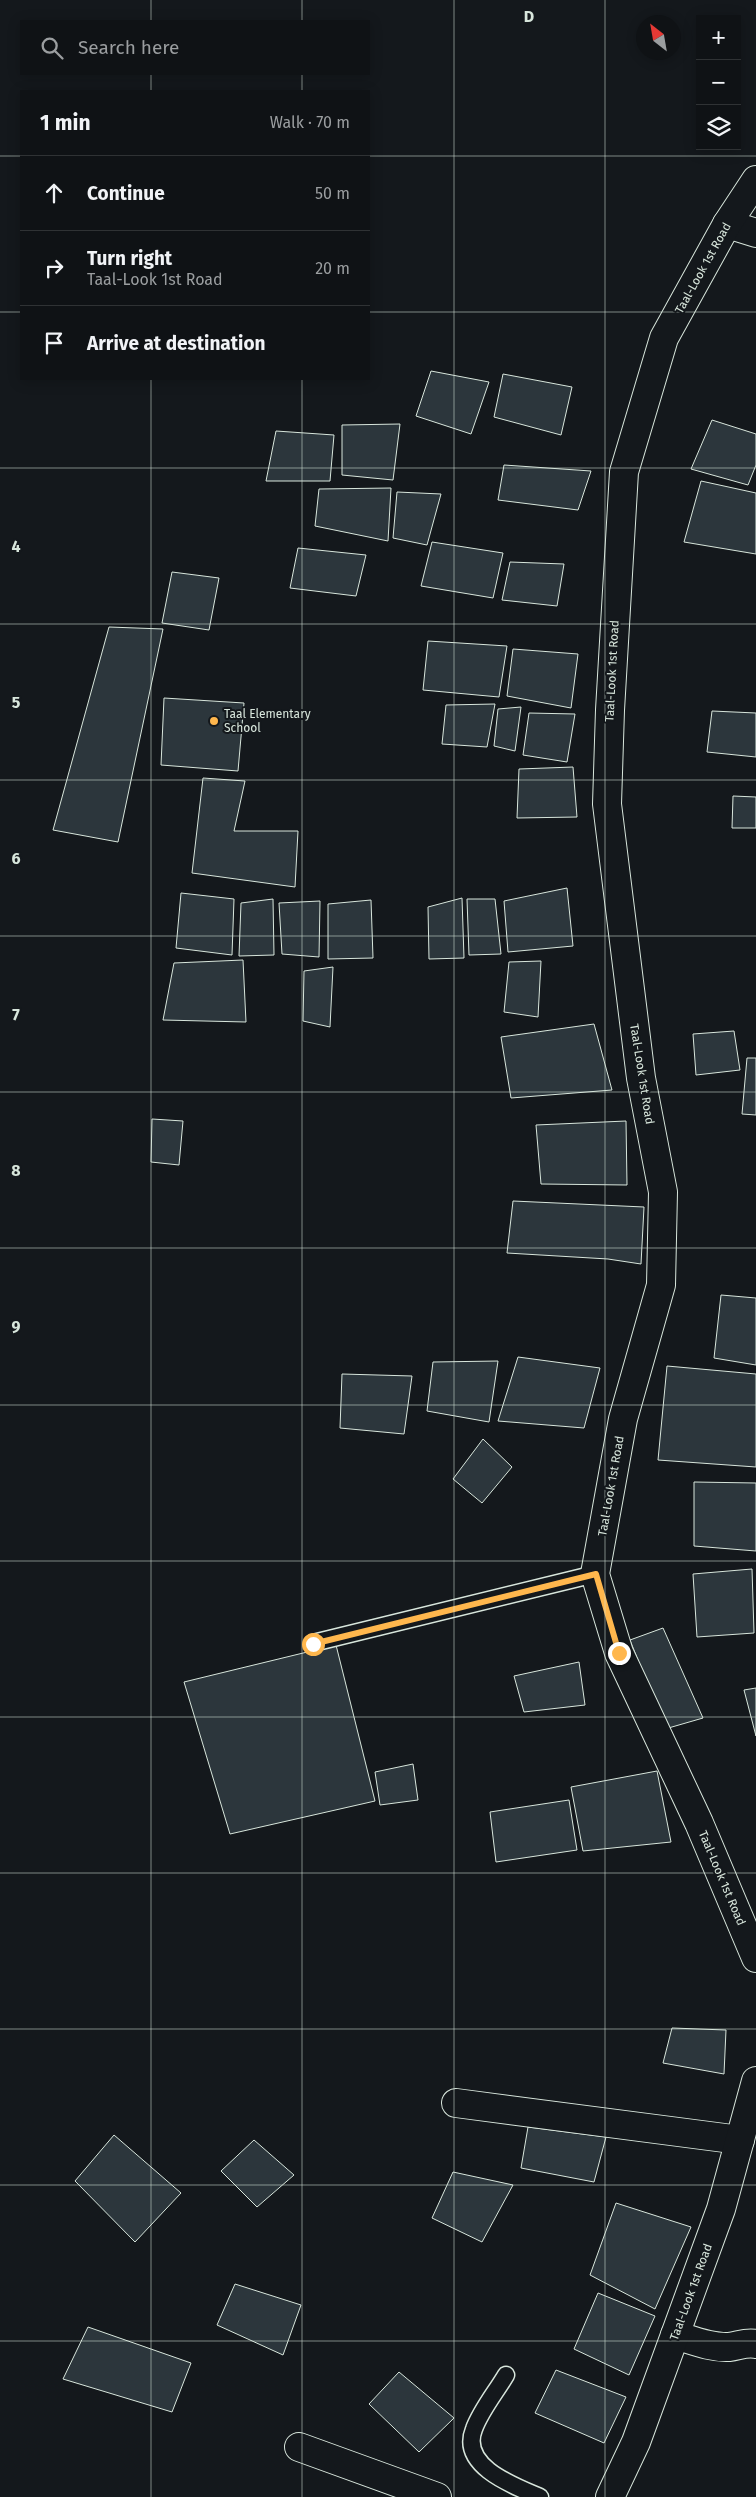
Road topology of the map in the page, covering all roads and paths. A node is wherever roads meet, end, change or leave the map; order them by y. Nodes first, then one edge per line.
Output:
1 (756, 180) edge
2 (727, 224) junction
3 (756, 233) edge
4 (596, 1574) junction
5 (313, 1644) dead end
6 (756, 1958) edge
7 (756, 2081) edge
8 (456, 2104) dead end
9 (740, 2140) junction
10 (675, 2335) junction
11 (756, 2344) edge
12 (506, 2375) dead end
13 (299, 2447) dead end
14 (438, 2497) edge
15 (540, 2497) edge
16 (610, 2497) edge

1 - 2 street, Taal-Look 1st Road
2 - 3 street
2 - 4 street, Taal-Look 1st Road
4 - 5 lane
4 - 6 street, Taal-Look 1st Road
7 - 9 street, Taal-Look 1st Road
8 - 9 street
9 - 10 street, Taal-Look 1st Road
10 - 11 street
10 - 16 street, Taal-Look 1st Road
12 - 15 lane
13 - 14 street

